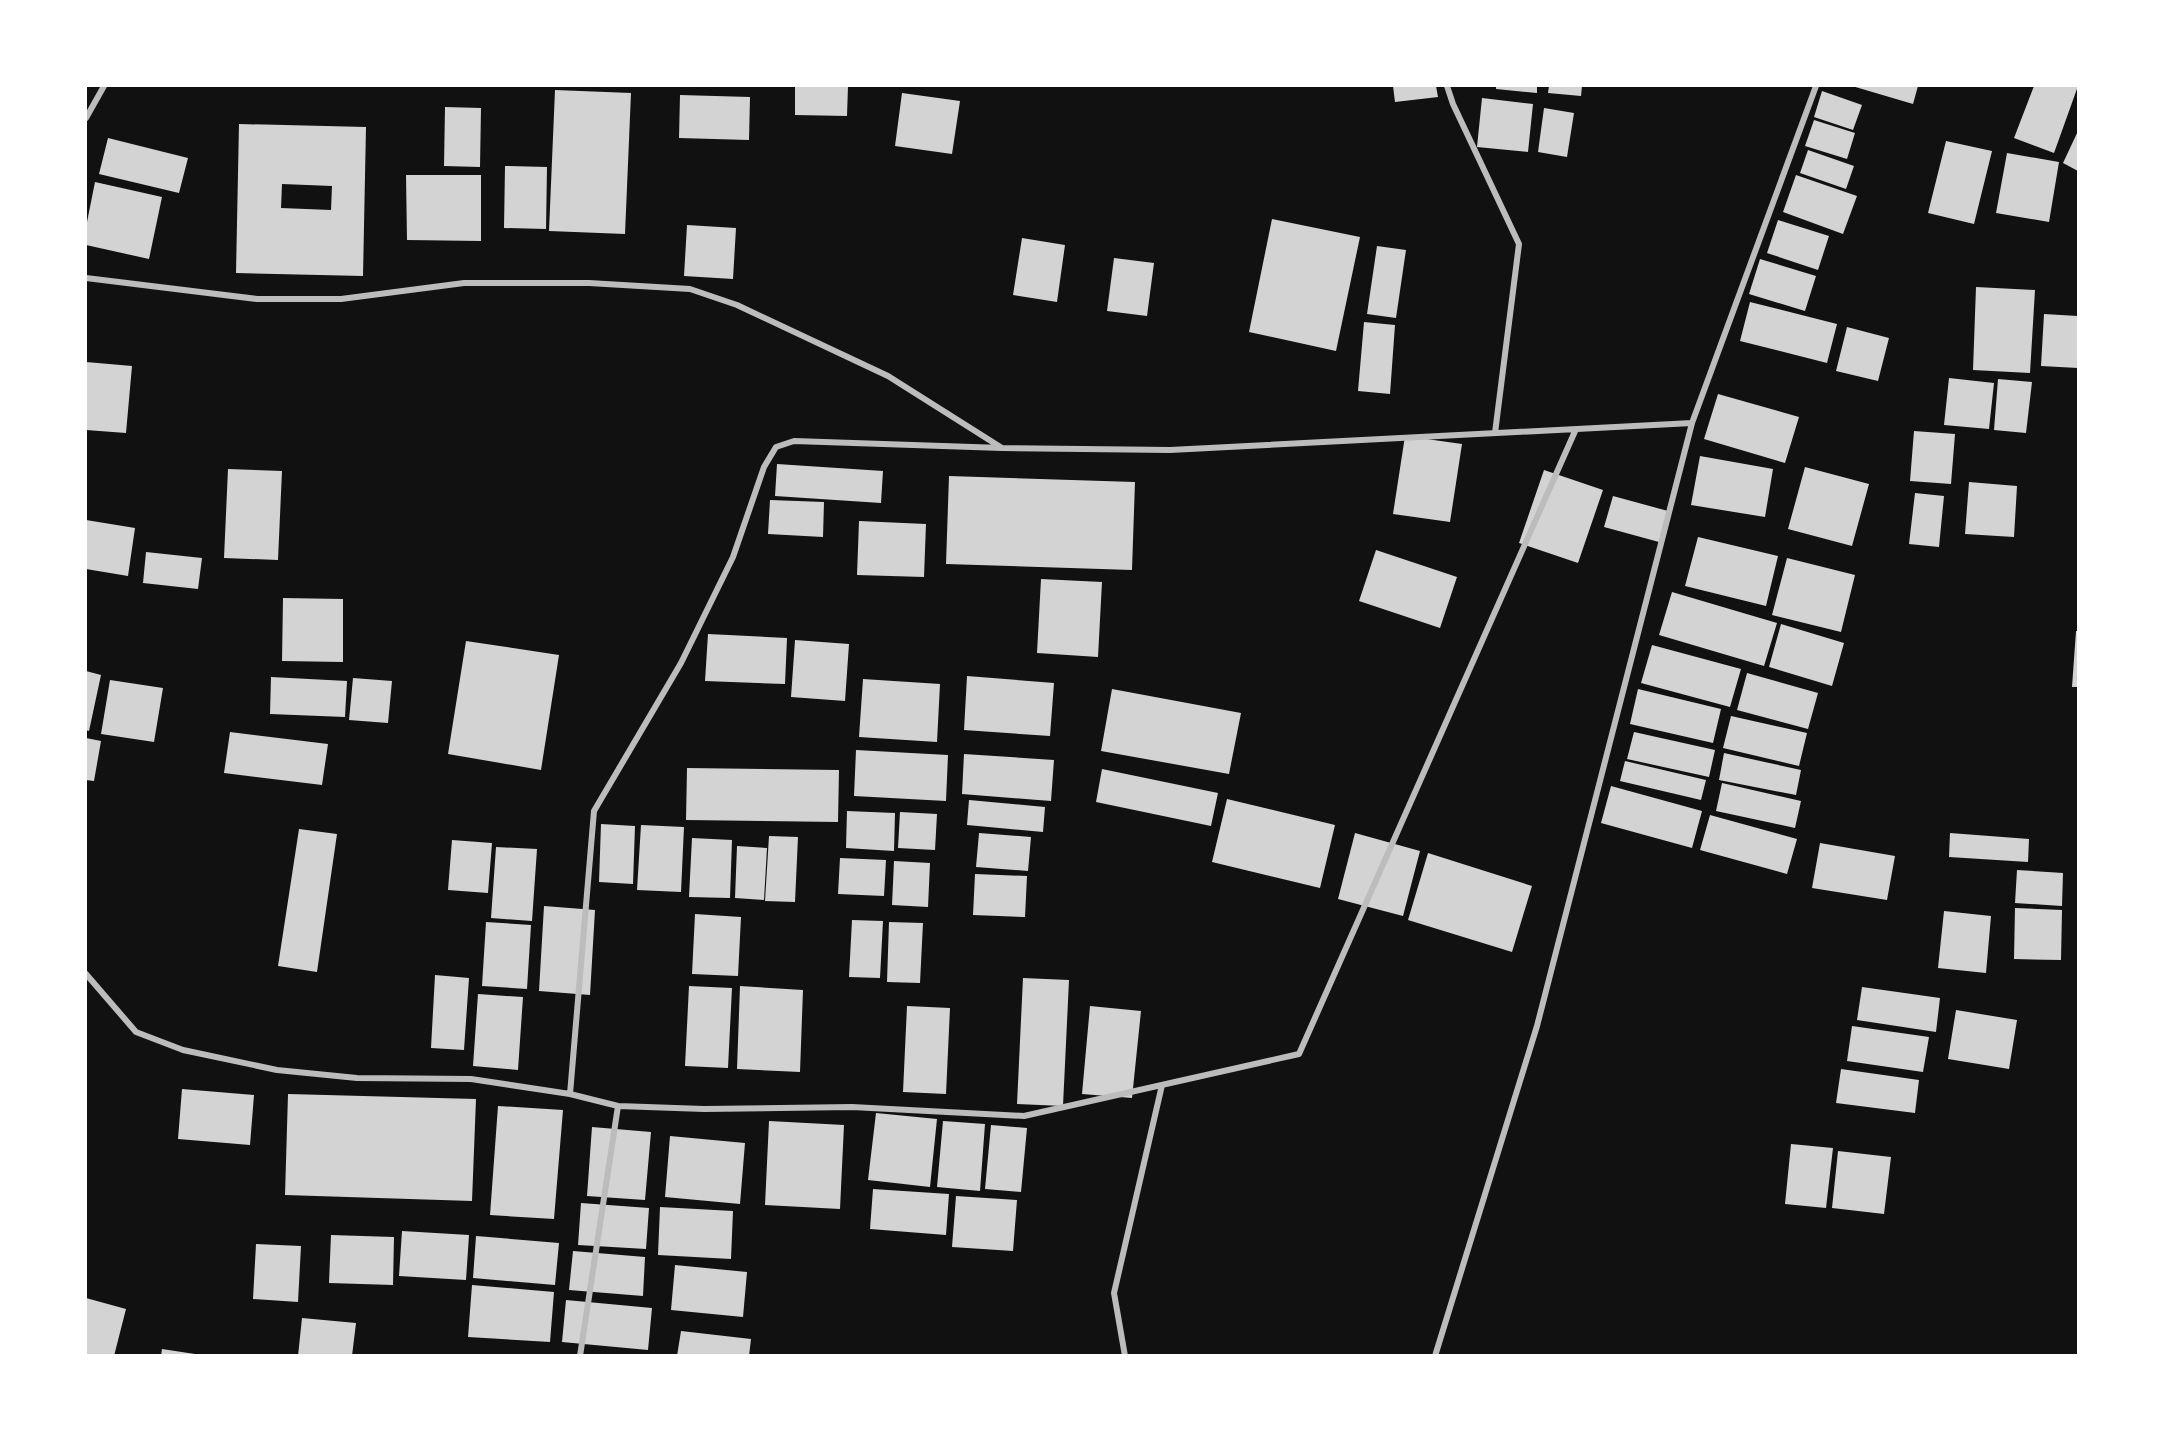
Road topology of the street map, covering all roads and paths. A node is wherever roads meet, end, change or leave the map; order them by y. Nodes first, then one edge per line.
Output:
1 (104, 86) edge
2 (1447, 86) edge
3 (1816, 86) edge
4 (86, 118) edge
5 (86, 278) edge
6 (1692, 423) junction
7 (1576, 429) junction
8 (1495, 434) junction
9 (1002, 448) junction
10 (86, 974) edge
11 (1162, 1085) junction
12 (570, 1094) junction
13 (618, 1106) junction
14 (580, 1356) edge
15 (1125, 1356) edge
16 (1435, 1356) edge

1 - 4 street
2 - 8 street
3 - 6 street
5 - 9 street
6 - 7 street
6 - 16 street
7 - 8 street
7 - 11 street
8 - 9 street
9 - 12 street
10 - 12 street
11 - 13 street
11 - 15 street
12 - 13 street
13 - 14 street

